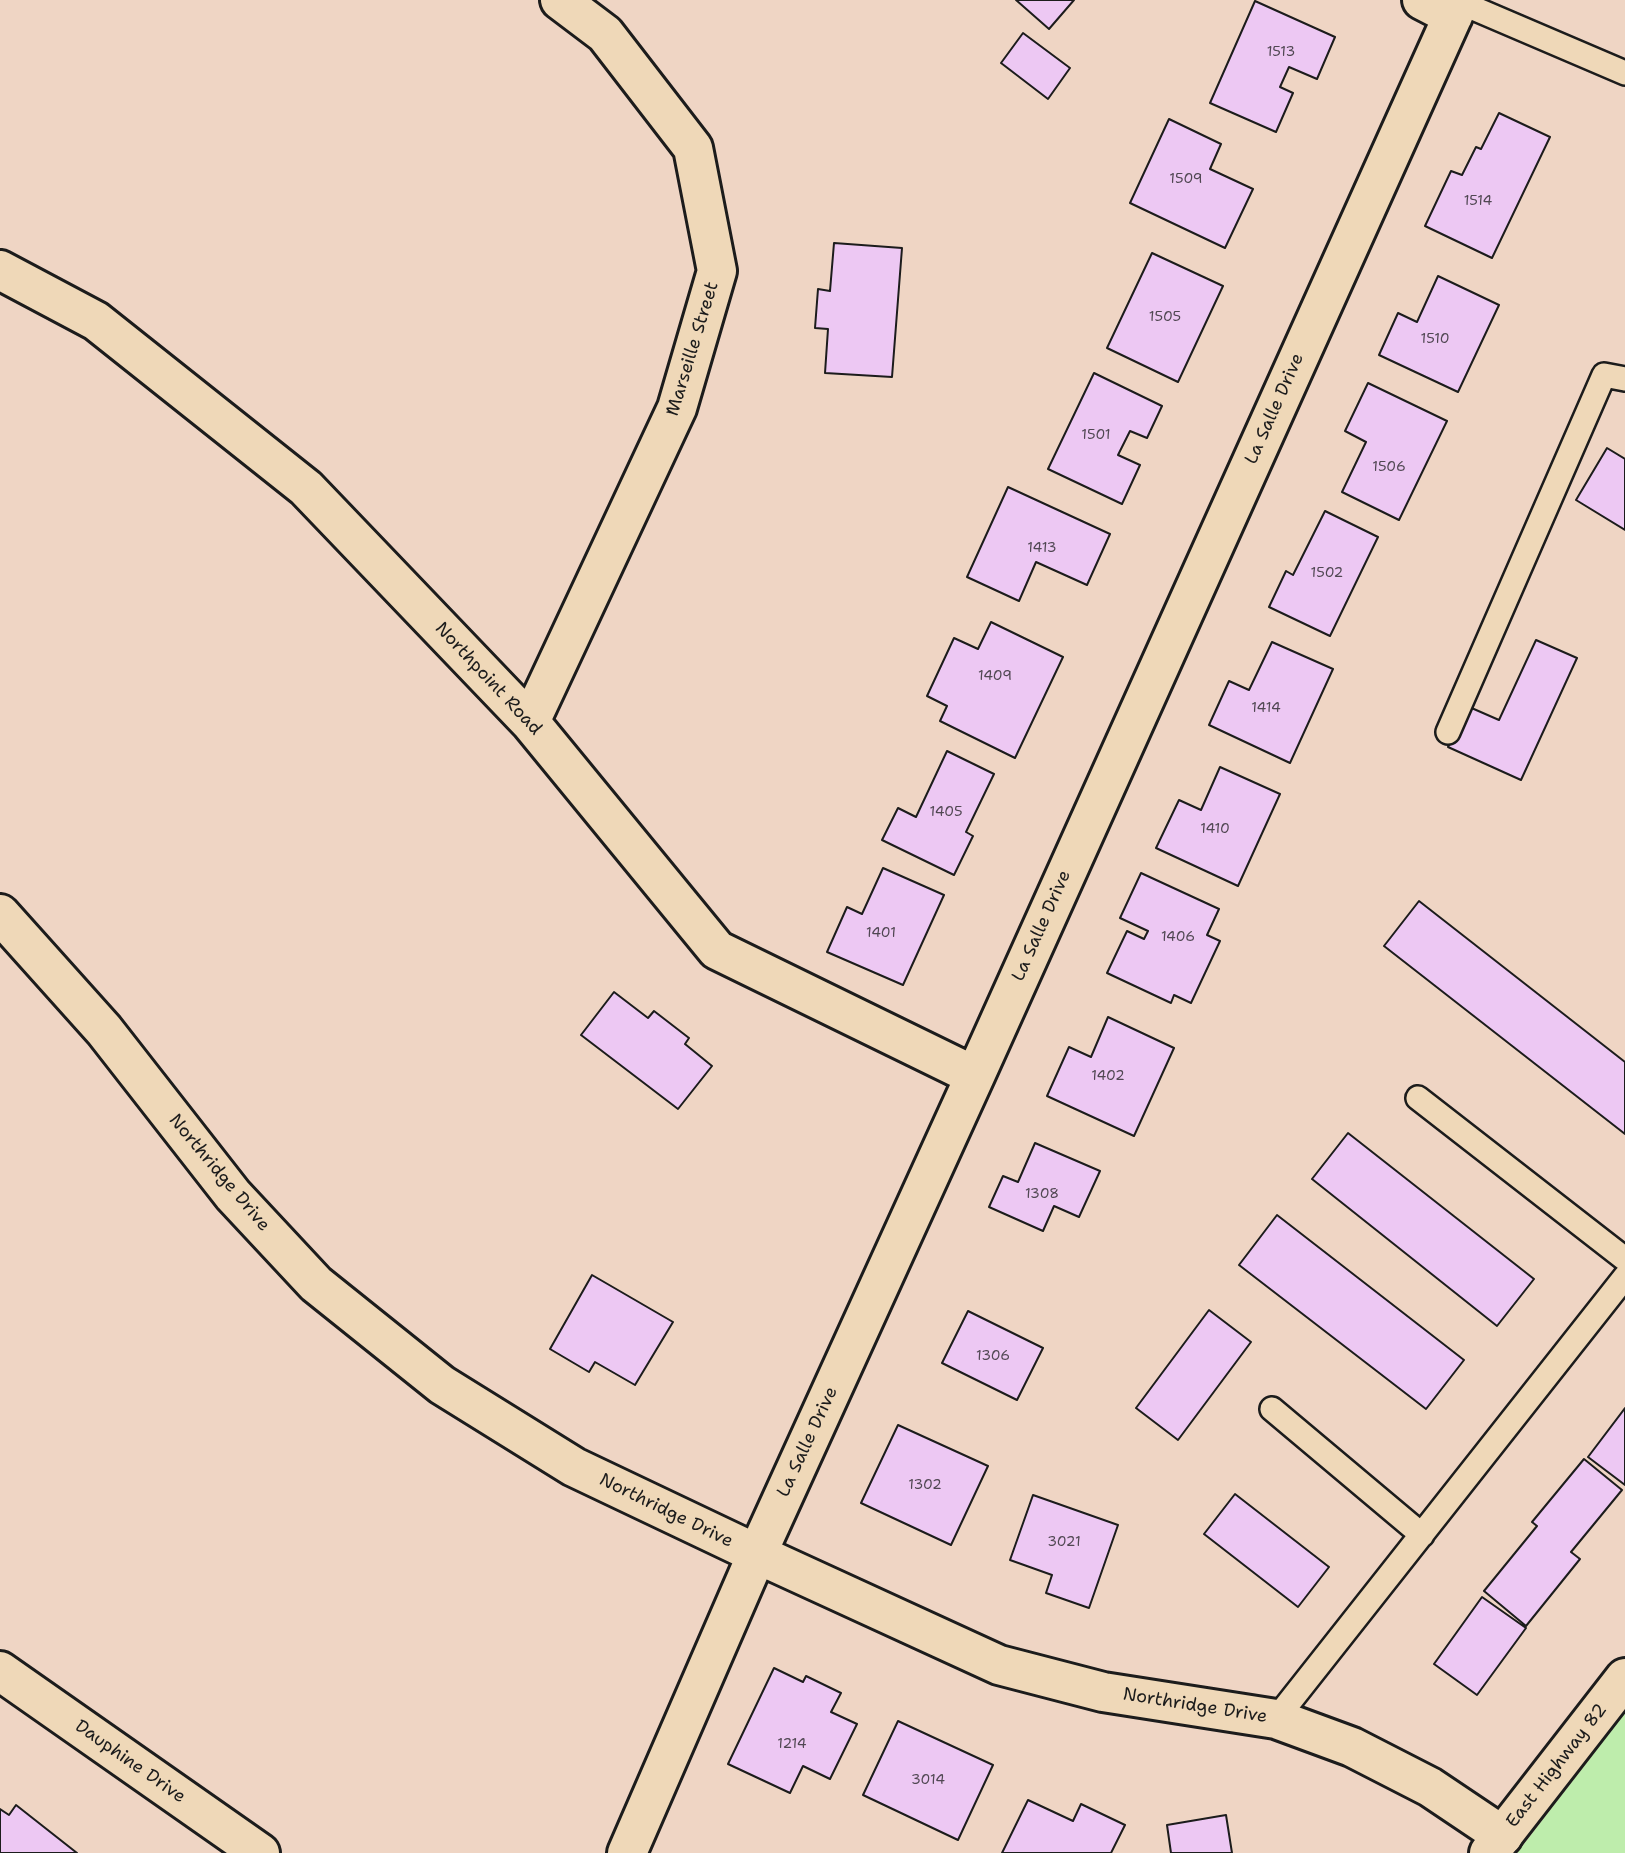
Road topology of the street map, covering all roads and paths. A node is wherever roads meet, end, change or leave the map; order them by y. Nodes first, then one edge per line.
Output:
1 (560, 0) edge
2 (1449, 4) edge
3 (1625, 73) edge
4 (0, 270) edge
5 (1625, 379) edge
6 (530, 722) junction
7 (1448, 732) dead end
8 (0, 914) edge
9 (975, 1076) junction
10 (1418, 1098) dead end
11 (1625, 1259) edge
12 (1625, 1278) edge
13 (1272, 1409) dead end
14 (1422, 1535) junction
15 (757, 1554) junction
16 (0, 1671) edge
17 (1625, 1678) edge
18 (1276, 1719) junction
19 (1496, 1844) edge
20 (260, 1853) edge
21 (626, 1853) edge

1 - 6 street, Marseille Street
2 - 3 lane
2 - 9 street, La Salle Drive
4 - 6 street, Northpoint Road
5 - 7 lane
6 - 9 street, Northpoint Road
8 - 15 street, Northridge Drive
9 - 15 street, La Salle Drive
10 - 11 lane
12 - 14 lane
13 - 14 lane
14 - 18 lane
15 - 18 street, Northridge Drive
15 - 21 street, La Salle Drive
16 - 20 street, Dauphine Drive
17 - 19 street, East Highway 82
18 - 19 street, Northridge Drive

